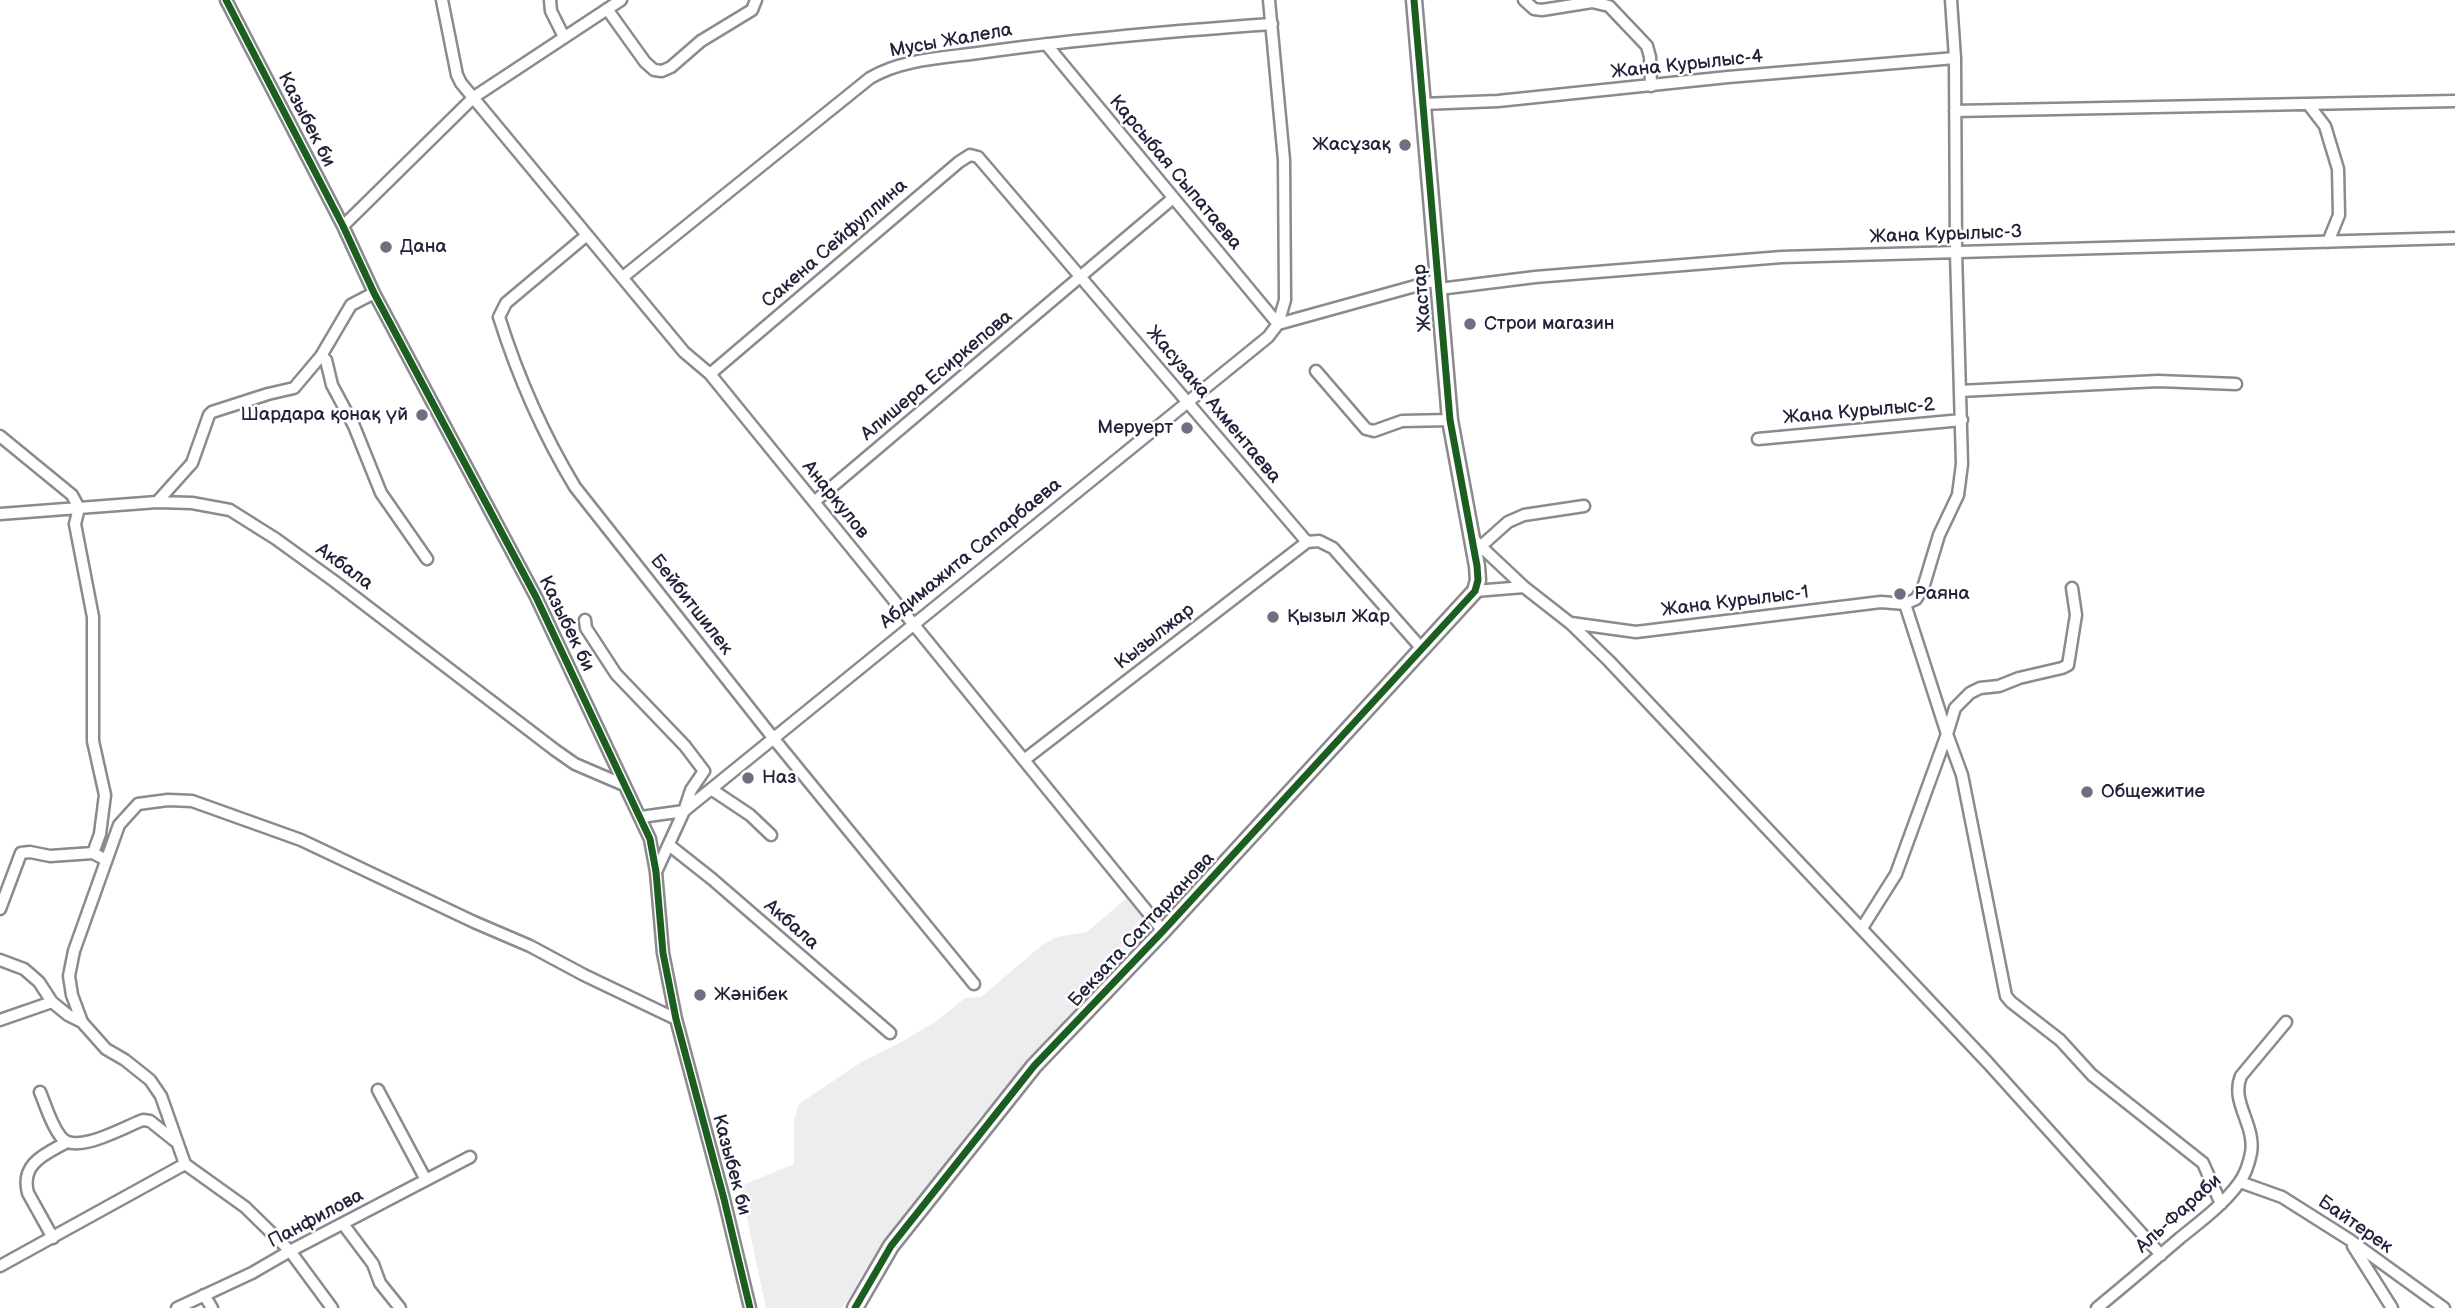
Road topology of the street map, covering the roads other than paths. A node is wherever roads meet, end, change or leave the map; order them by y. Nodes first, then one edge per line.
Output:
1 (226, 0) edge
2 (442, 0) edge
3 (550, 0) edge
4 (621, 0) edge
5 (756, 0) edge
6 (1269, 0) edge
7 (1414, 0) edge
8 (1524, 0) edge
9 (1951, 0) edge
10 (607, 9) junction
11 (1272, 24) junction
12 (564, 37) junction
13 (1046, 44) junction
14 (1955, 58) junction
15 (1651, 86) junction
16 (474, 97) junction
17 (2455, 101) edge
18 (1422, 104) junction
19 (2308, 104) junction
20 (1955, 111) junction
21 (986, 164) joint
22 (1172, 199) junction
23 (343, 226) junction
24 (587, 235) junction
25 (2455, 238) edge
26 (2328, 242) junction
27 (1956, 252) junction
28 (623, 277) junction
29 (1082, 277) junction
30 (1438, 285) junction
31 (374, 293) junction
32 (1278, 324) junction
33 (321, 356) junction
34 (1316, 371) dead end
35 (710, 374) junction
36 (2236, 384) dead end
37 (1960, 391) junction
38 (1186, 402) junction
39 (1450, 420) junction
40 (1962, 420) junction
41 (0, 436) edge
42 (1758, 439) dead end
43 (157, 502) junction
44 (814, 502) junction
45 (1584, 506) dead end
46 (79, 508) junction
47 (0, 514) edge
48 (1307, 542) junction
49 (1476, 542) junction
50 (427, 559) dead end
51 (1524, 587) junction
52 (2072, 589) dead end
53 (1475, 592) junction
54 (1905, 604) junction
55 (585, 620) dead end
56 (914, 623) junction
57 (1570, 623) junction
58 (1423, 650) junction
59 (1947, 734) junction
60 (774, 739) junction
61 (1024, 760) junction
62 (624, 785) junction
63 (711, 789) junction
64 (684, 811) junction
65 (641, 817) junction
66 (771, 835) dead end
67 (668, 845) junction
68 (93, 853) junction
69 (106, 860) junction
70 (656, 872) junction
71 (0, 909) edge
72 (1862, 928) junction
73 (1163, 931) junction
74 (0, 960) edge
75 (974, 984) dead end
76 (52, 1002) junction
77 (676, 1019) junction
78 (0, 1020) edge
79 (82, 1022) junction
80 (2286, 1022) dead end
81 (890, 1033) dead end
82 (378, 1090) dead end
83 (40, 1092) dead end
84 (176, 1141) junction
85 (67, 1142) junction
86 (470, 1157) dead end
87 (186, 1164) junction
88 (426, 1181) junction
89 (2240, 1182) junction
90 (2221, 1204) junction
91 (342, 1224) junction
92 (53, 1238) junction
93 (2350, 1240) junction
94 (290, 1251) junction
95 (2161, 1255) junction
96 (0, 1266) edge
97 (204, 1295) junction
98 (177, 1308) edge
99 (212, 1308) edge
100 (332, 1308) edge
101 (400, 1308) edge
102 (750, 1308) edge
103 (855, 1308) edge
104 (2097, 1308) edge
105 (2392, 1308) edge
106 (2444, 1308) edge

1 - 23 street, Казыбек би
2 - 16 street, Анаркулов
3 - 12 street
4 - 10 street
5 - 10 street
6 - 11 street
7 - 18 street, Жастар
8 - 15 street
9 - 14 street
10 - 12 street
11 - 13 street, Мусы Жалела
11 - 32 street
12 - 16 street
13 - 22 street, Карсыбая Сыпатаева
13 - 28 street, Мусы Жалела
14 - 15 street, Жана Курылыс-4
14 - 20 street
15 - 18 street, Жана Курылыс-4
16 - 23 street
16 - 24 street, Анаркулов
17 - 19 street
18 - 30 street, Жастар
19 - 20 street
19 - 26 street
20 - 27 street
21 - 29 street, Жасузака Ахментаева
21 - 35 street, Сакена Сейфуллина
22 - 29 street, Алишера Есиркепова
22 - 32 street, Карсыбая Сыпатаева
23 - 31 street, Казыбек би
24 - 28 street, Анаркулов
24 - 60 street, Бейбитшилек
25 - 26 street, Жана Курылыс-3
26 - 27 street, Жана Курылыс-3
27 - 30 street, Жана Курылыс-3
27 - 37 street
28 - 35 street, Анаркулов
29 - 38 street, Жасузака Ахментаева
29 - 44 street, Алишера Есиркепова
30 - 32 street, Абдимажита Сапарбаева
30 - 39 street, Жастар
31 - 33 street
31 - 62 street, Казыбек би
32 - 38 street, Абдимажита Сапарбаева
33 - 43 street
33 - 50 street
34 - 39 street
35 - 44 street, Анаркулов
36 - 37 street
37 - 40 street
38 - 48 street, Жасузака Ахментаева
38 - 56 street, Абдимажита Сапарбаева
39 - 49 street, Жастар
40 - 42 street, Жана Курылыс-2
40 - 54 street
41 - 46 street
43 - 46 street, Акбала
43 - 62 street, Акбала
44 - 56 street, Анаркулов
45 - 49 street
46 - 47 street, Акбала
46 - 68 street
48 - 58 street
48 - 61 street, Кызылжар
49 - 51 street
49 - 53 street, Жастар
51 - 53 street
51 - 57 street
52 - 59 street
53 - 58 street, Бекзата Саттарханова
54 - 57 street, Жана Курылыс-1
54 - 59 street
55 - 64 street
56 - 60 street, Абдимажита Сапарбаева
56 - 61 street, Анаркулов
57 - 72 street
58 - 73 street, Бекзата Саттарханова
59 - 72 street
59 - 90 street
60 - 63 street, Абдимажита Сапарбаева
60 - 75 street, Бейбитшилек
61 - 73 street, Анаркулов
62 - 65 street, Казыбек би
63 - 64 street, Абдимажита Сапарбаева
63 - 66 street
64 - 65 street
64 - 67 street
65 - 70 street, Казыбек би
67 - 70 street
67 - 81 street, Акбала
68 - 69 street
68 - 71 street
69 - 77 street
69 - 79 street
70 - 77 street, Казыбек би
72 - 95 street
73 - 103 street, Бекзата Саттарханова
74 - 76 street
76 - 78 street
76 - 79 street
77 - 102 street, Казыбек би
79 - 84 street
80 - 89 street, Аль-Фараби
82 - 88 street
83 - 85 street
84 - 85 street
84 - 87 street
85 - 92 street
86 - 88 street, Панфилова
87 - 92 street
87 - 94 street
88 - 91 street, Панфилова
89 - 90 street, Аль-Фараби
89 - 93 street, Байтерек
90 - 95 street, Аль-Фараби
91 - 94 street, Панфилова
91 - 101 street
92 - 96 street
93 - 105 street
93 - 106 street, Байтерек
94 - 97 street, Панфилова
94 - 100 street
95 - 104 street, Аль-Фараби
97 - 98 street, Панфилова
97 - 99 street

